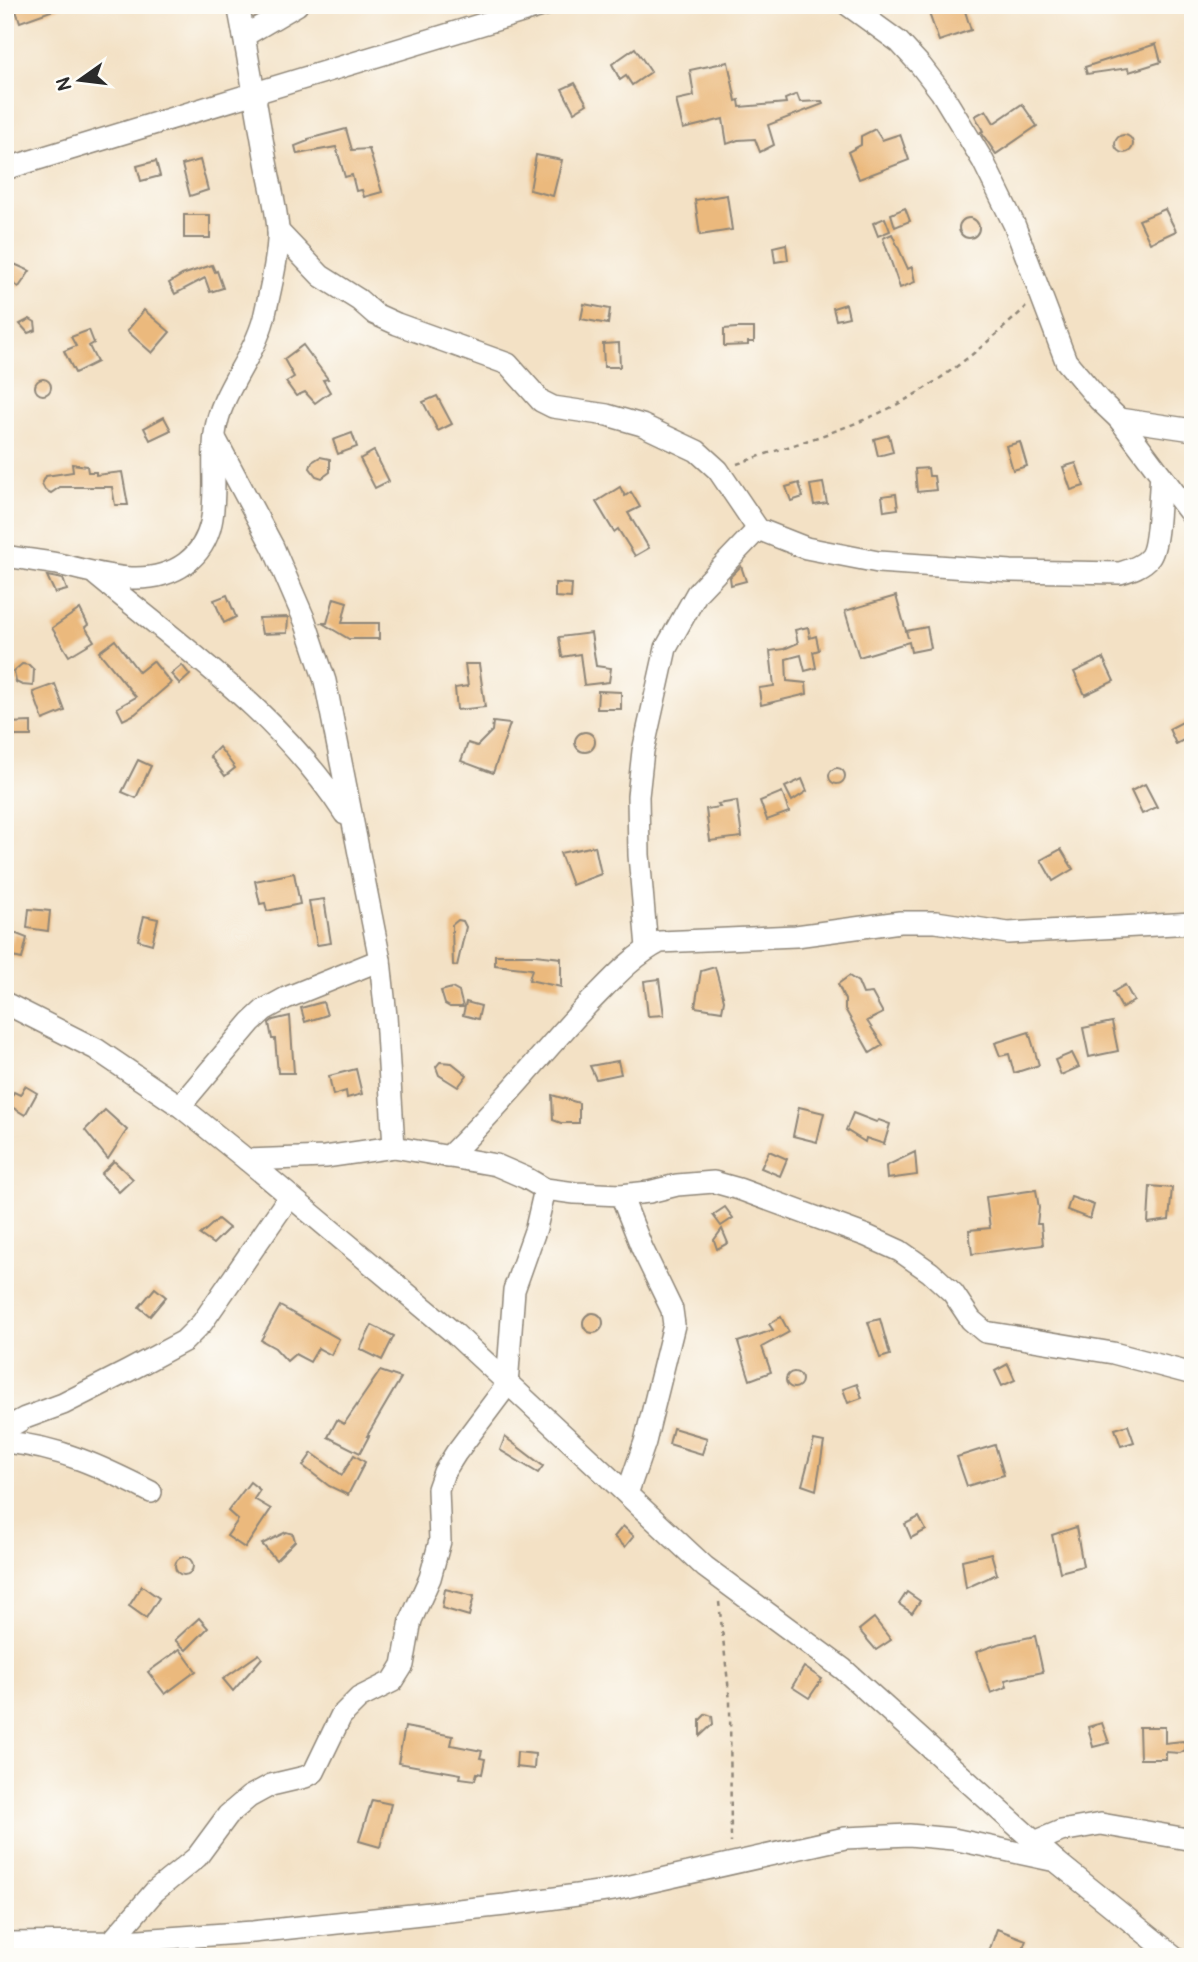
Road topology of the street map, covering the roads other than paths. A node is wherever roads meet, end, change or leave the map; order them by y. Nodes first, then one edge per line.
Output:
1 (238, 5) edge
2 (296, 5) edge
3 (545, 5) edge
4 (848, 5) edge
5 (244, 36) junction
6 (254, 93) junction
7 (5, 169) edge
8 (278, 231) junction
9 (1119, 419) junction
10 (1193, 430) edge
11 (214, 436) junction
12 (1161, 475) junction
13 (1193, 517) edge
14 (758, 529) junction
15 (5, 556) edge
16 (96, 575) junction
17 (352, 825) junction
18 (1193, 923) edge
19 (647, 948) junction
20 (380, 960) junction
21 (5, 1003) edge
22 (180, 1106) junction
23 (394, 1147) junction
24 (449, 1157) junction
25 (247, 1160) junction
26 (545, 1189) junction
27 (621, 1195) junction
28 (289, 1196) junction
29 (1193, 1374) edge
30 (507, 1385) junction
31 (5, 1429) edge
32 (5, 1442) edge
33 (151, 1492) dead end
34 (627, 1494) junction
35 (1193, 1840) edge
36 (1037, 1841) junction
37 (1057, 1862) junction
38 (111, 1942) junction
39 (5, 1943) edge
40 (1175, 1957) edge

1 - 5 street
2 - 5 street
3 - 6 street
4 - 9 street
5 - 6 street
6 - 7 street
6 - 8 street
8 - 11 street
8 - 14 street
9 - 10 street
9 - 12 street
11 - 16 street
11 - 17 street
12 - 13 street
12 - 14 street
14 - 19 street
15 - 16 street
16 - 17 street
17 - 20 street
18 - 19 street
19 - 24 street
20 - 22 street
20 - 23 street
21 - 22 street
22 - 25 street
23 - 24 street
23 - 25 street
24 - 26 street
25 - 28 street
26 - 27 street
26 - 30 street
27 - 29 street
27 - 34 street
28 - 30 street
28 - 31 street
30 - 34 street
30 - 38 street
32 - 33 street
34 - 36 street
35 - 36 street
36 - 37 street
37 - 38 street
37 - 40 street
38 - 39 street

